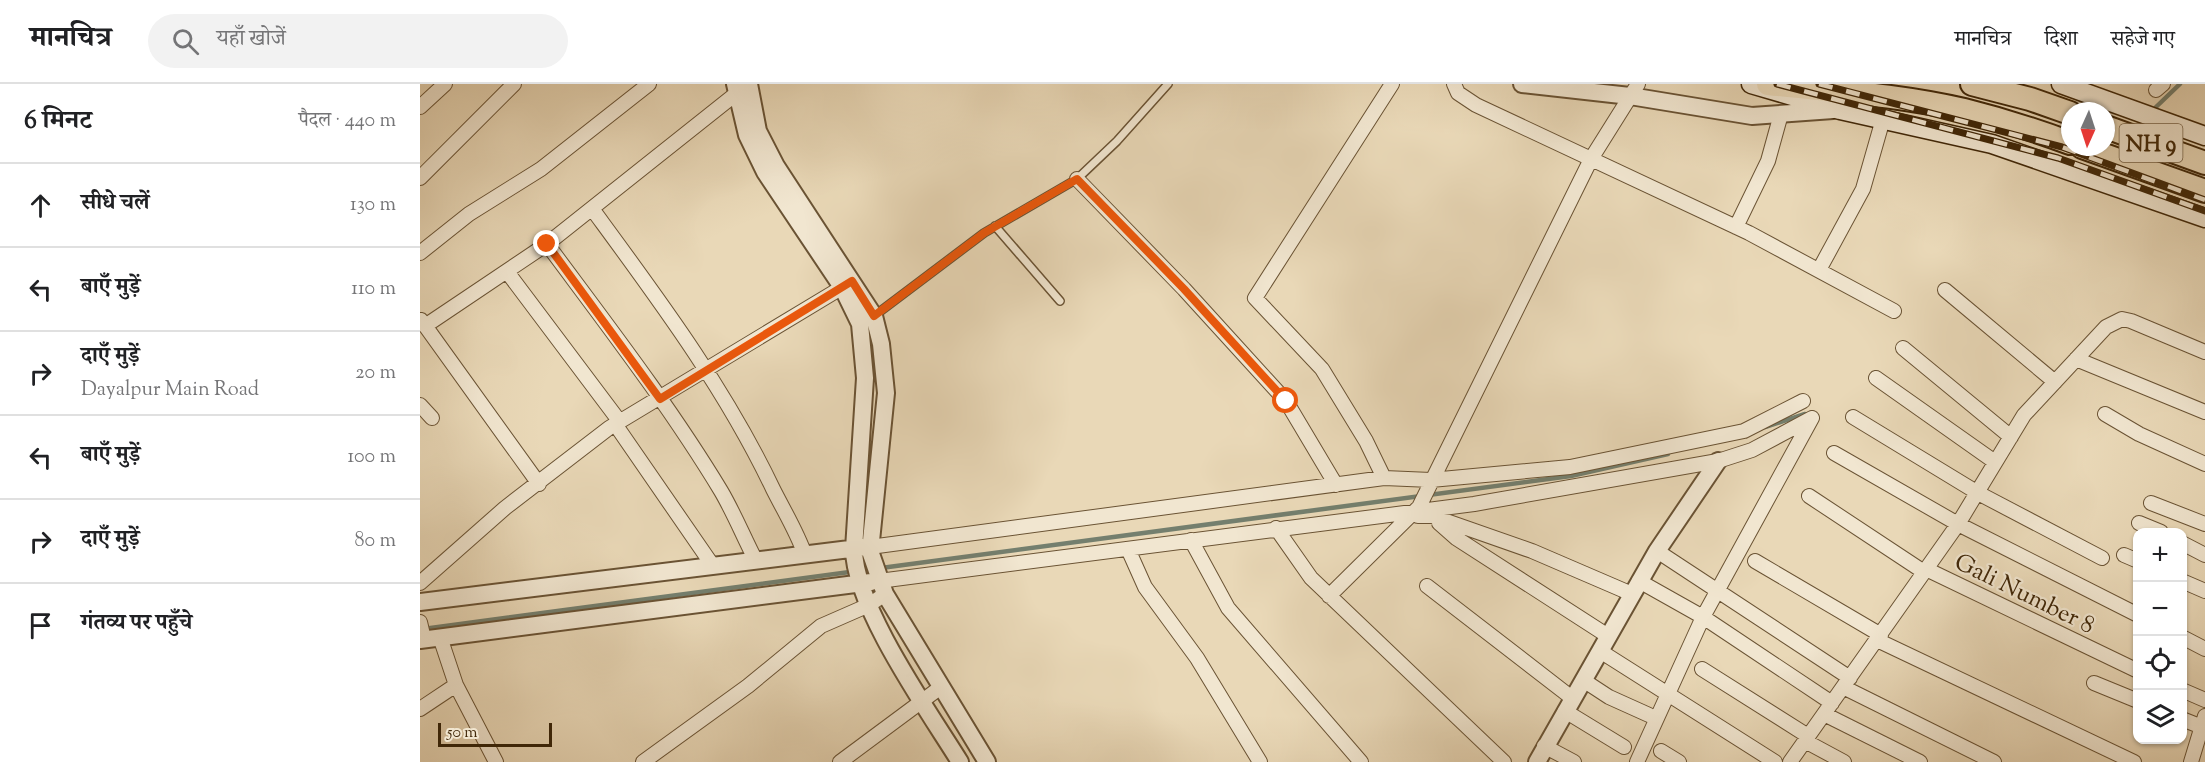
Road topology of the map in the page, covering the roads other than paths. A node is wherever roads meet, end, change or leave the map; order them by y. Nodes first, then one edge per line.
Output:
1 (445, 84) edge
2 (514, 84) edge
3 (649, 84) edge
4 (1168, 84) edge
5 (1392, 84) edge
6 (1454, 84) edge
7 (1522, 84) edge
8 (1751, 84) edge
9 (1768, 84) edge
10 (1972, 84) edge
11 (2061, 84) edge
12 (740, 87) edge
13 (1634, 90) edge
14 (420, 107) edge
15 (1840, 110) junction
16 (2061, 110) edge
17 (1781, 114) junction
18 (1883, 119) junction
19 (2115, 130) edge
20 (2205, 136) edge
21 (2061, 140) edge
22 (2107, 156) edge
23 (1591, 159) junction
24 (2200, 162) edge
25 (420, 178) edge
26 (1077, 179) junction
27 (2205, 191) edge
28 (593, 210) junction
29 (2205, 218) edge
30 (995, 226) junction
31 (1736, 226) junction
32 (547, 244) junction
33 (420, 253) edge
34 (1819, 270) junction
35 (508, 273) junction
36 (847, 284) junction
37 (1945, 290) dead end
38 (1060, 301) dead end
39 (1894, 311) dead end
40 (874, 316) junction
41 (423, 322) edge
42 (1903, 348) dead end
43 (2205, 352) edge
44 (2076, 359) junction
45 (707, 368) junction
46 (1876, 378) dead end
47 (2055, 382) junction
48 (660, 399) junction
49 (1803, 401) dead end
50 (420, 405) edge
51 (2205, 412) edge
52 (2105, 414) dead end
53 (1853, 417) dead end
54 (432, 418) dead end
55 (617, 423) junction
56 (2011, 436) junction
57 (1834, 453) dead end
58 (1718, 461) junction
59 (1995, 462) junction
60 (2205, 464) edge
61 (1384, 478) junction
62 (539, 484) junction
63 (1336, 485) junction
64 (1428, 486) junction
65 (1978, 493) junction
66 (1809, 496) dead end
67 (2151, 503) dead end
68 (1416, 512) junction
69 (1435, 519) junction
70 (2139, 523) dead end
71 (1958, 524) junction
72 (2205, 524) edge
73 (1276, 528) junction
74 (2151, 528) edge
75 (1191, 540) junction
76 (2187, 546) edge
77 (1128, 549) junction
78 (862, 550) junction
79 (1657, 551) junction
80 (806, 555) junction
81 (2124, 555) dead end
82 (2205, 555) edge
83 (2102, 558) dead end
84 (2133, 559) edge
85 (756, 561) junction
86 (1755, 561) dead end
87 (713, 566) junction
88 (1925, 571) junction
89 (860, 579) junction
90 (880, 582) junction
91 (2184, 582) edge
92 (420, 583) edge
93 (1427, 586) dead end
94 (1636, 587) junction
95 (1718, 591) junction
96 (2205, 591) edge
97 (1329, 596) junction
98 (420, 602) edge
99 (869, 605) junction
100 (2133, 612) edge
101 (1703, 617) junction
102 (425, 635) edge
103 (1879, 638) junction
104 (2187, 640) edge
105 (1604, 644) junction
106 (2205, 649) edge
107 (1702, 669) dead end
108 (2133, 669) edge
109 (1583, 680) junction
110 (1847, 682) junction
111 (2094, 683) dead end
112 (456, 686) junction
113 (941, 687) junction
114 (2187, 692) edge
115 (1666, 695) junction
116 (2133, 699) edge
117 (2205, 700) edge
118 (922, 701) junction
119 (1568, 705) junction
120 (1828, 708) junction
121 (420, 709) edge
122 (1649, 715) dead end
123 (2187, 722) edge
124 (2203, 730) edge
125 (1806, 739) junction
126 (1544, 746) junction
127 (1624, 747) dead end
128 (1661, 751) dead end
129 (496, 762) edge
130 (643, 762) edge
131 (840, 762) edge
132 (960, 762) edge
133 (987, 762) edge
134 (1260, 762) edge
135 (1361, 762) edge
136 (1504, 762) edge
137 (1537, 762) edge
138 (1574, 762) edge
139 (1637, 762) edge
140 (1679, 762) edge
141 (1775, 762) edge
142 (1790, 762) edge
143 (1844, 762) edge
144 (1920, 762) edge
145 (1994, 762) edge
146 (2134, 762) edge
147 (2191, 762) edge

1 - 14 street
2 - 25 street
3 - 33 street
4 - 26 lane
5 - 61 street
6 - 23 street
7 - 13 street
8 - 15 main road
9 - 21 highway
10 - 16 highway
11 - 20 main road
12 - 28 street
12 - 36 street
13 - 17 street
13 - 23 street
15 - 17 street
15 - 18 main road
17 - 31 street
18 - 29 main road
18 - 34 street
19 - 24 highway, NH 9
22 - 27 highway, NH 9
23 - 31 street
23 - 64 street
26 - 30 lane
26 - 63 street
28 - 32 street
28 - 45 street
30 - 38 lane
30 - 40 lane
31 - 34 street
32 - 35 street
32 - 48 street
34 - 39 street
35 - 41 street
35 - 55 street
36 - 40 street
36 - 45 street
36 - 78 street
37 - 47 street
40 - 78 street
41 - 62 street
42 - 56 street
43 - 44 street
44 - 47 street
44 - 51 street
45 - 48 street
45 - 80 street
46 - 59 street
47 - 56 street
48 - 55 street
48 - 85 street
49 - 64 street
50 - 54 street
52 - 60 street
53 - 65 street
55 - 62 street
55 - 87 street
56 - 59 street
57 - 71 street
58 - 68 street
58 - 79 street
58 - 95 street
59 - 65 street
61 - 63 street
61 - 64 street
62 - 92 street
63 - 78 street
64 - 68 street
65 - 71 street
65 - 83 street
66 - 88 street, Gali Number 8
67 - 72 street
68 - 69 street
68 - 73 street
68 - 97 street
69 - 94 street
69 - 105 street
70 - 74 street
71 - 88 street
71 - 100 street
73 - 75 street
73 - 97 street
75 - 77 street
75 - 135 street
76 - 82 street
77 - 90 street
77 - 134 street
78 - 80 street
78 - 89 street
78 - 90 street
79 - 94 street
79 - 95 street
80 - 85 street
81 - 84 street
85 - 87 street
86 - 103 street
87 - 98 street
88 - 103 street
88 - 108 street, Gali Number 8
89 - 90 street
89 - 99 street
89 - 102 street
90 - 99 street
90 - 113 street
91 - 96 street
93 - 119 street
94 - 101 street
94 - 105 street
95 - 101 street
95 - 110 street
97 - 136 street
99 - 118 street
99 - 130 street
101 - 115 street
101 - 120 street
102 - 112 street
103 - 110 street
103 - 146 street
104 - 106 street
105 - 109 street
105 - 115 street
107 - 125 street
109 - 119 street
109 - 122 street
110 - 120 street
110 - 145 street
111 - 116 street
112 - 121 street
112 - 129 street
113 - 118 street
113 - 133 street
114 - 117 street
115 - 139 street
115 - 141 street
118 - 131 street
118 - 132 street
119 - 126 street
119 - 127 street
120 - 125 street
120 - 144 street
123 - 124 street
124 - 147 street
125 - 142 street
125 - 143 street
126 - 137 street
126 - 138 street
128 - 140 street

